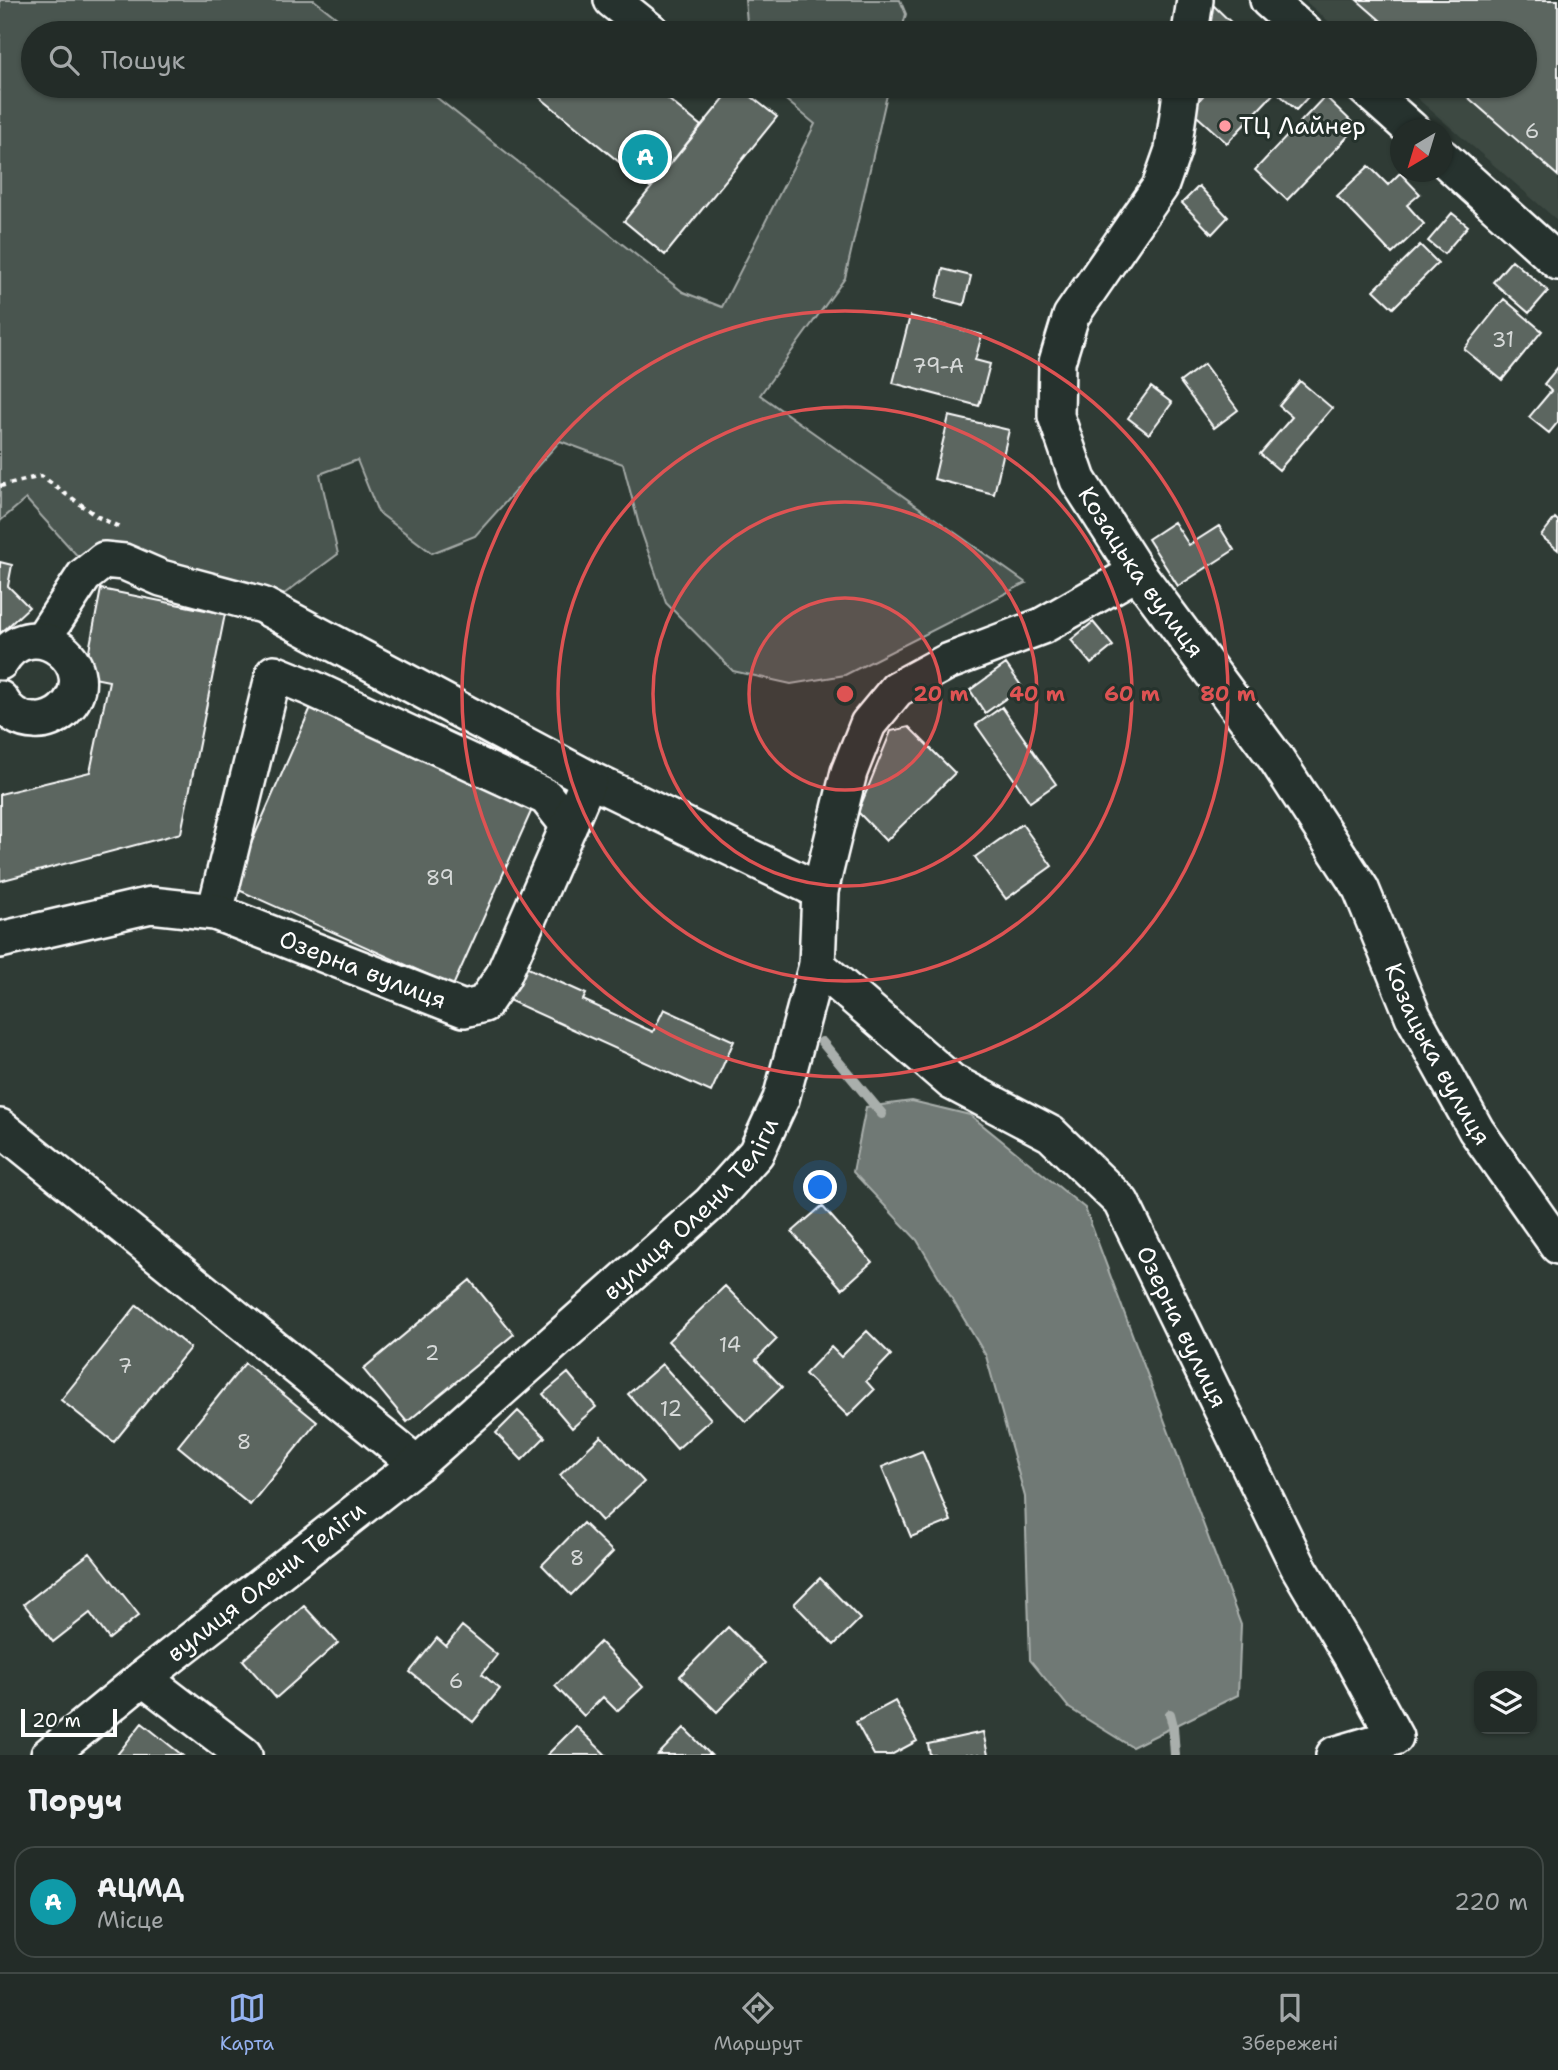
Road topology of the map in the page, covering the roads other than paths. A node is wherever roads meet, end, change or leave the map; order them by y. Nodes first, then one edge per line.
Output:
1 (612, 0) edge
2 (1195, 0) edge
3 (1268, 0) edge
4 (638, 21) edge
5 (1192, 21) edge
6 (1292, 21) edge
7 (1180, 98) edge
8 (1376, 98) edge
9 (1400, 119) edge
10 (1453, 166) edge
11 (1558, 261) edge
12 (1137, 572) junction
13 (42, 640) junction
14 (0, 662) edge
15 (1, 704) edge
16 (589, 779) junction
17 (569, 826) junction
18 (820, 891) junction
19 (215, 912) junction
20 (0, 940) edge
21 (817, 965) junction
22 (0, 1127) edge
23 (1558, 1246) edge
24 (417, 1464) junction
25 (143, 1678) junction
26 (49, 1755) edge
27 (244, 1755) edge
28 (1334, 1755) edge

1 - 4 street
2 - 5 street
3 - 6 street
7 - 12 street, Козацька вулиця
8 - 9 street
10 - 11 street
12 - 18 street, вулиця Олени Теліги
12 - 23 street, Козацька вулиця
13 - 14 street
13 - 15 street
13 - 16 street
16 - 17 street, Озерна вулиця
16 - 18 street
17 - 19 street, Озерна вулиця
17 - 19 street
18 - 21 street, вулиця Олени Теліги
19 - 20 street, Озерна вулиця
21 - 24 street, вулиця Олени Теліги
21 - 28 street, Озерна вулиця
22 - 24 street
24 - 25 street, вулиця Олени Теліги
25 - 26 street, вулиця Олени Теліги
25 - 27 street

